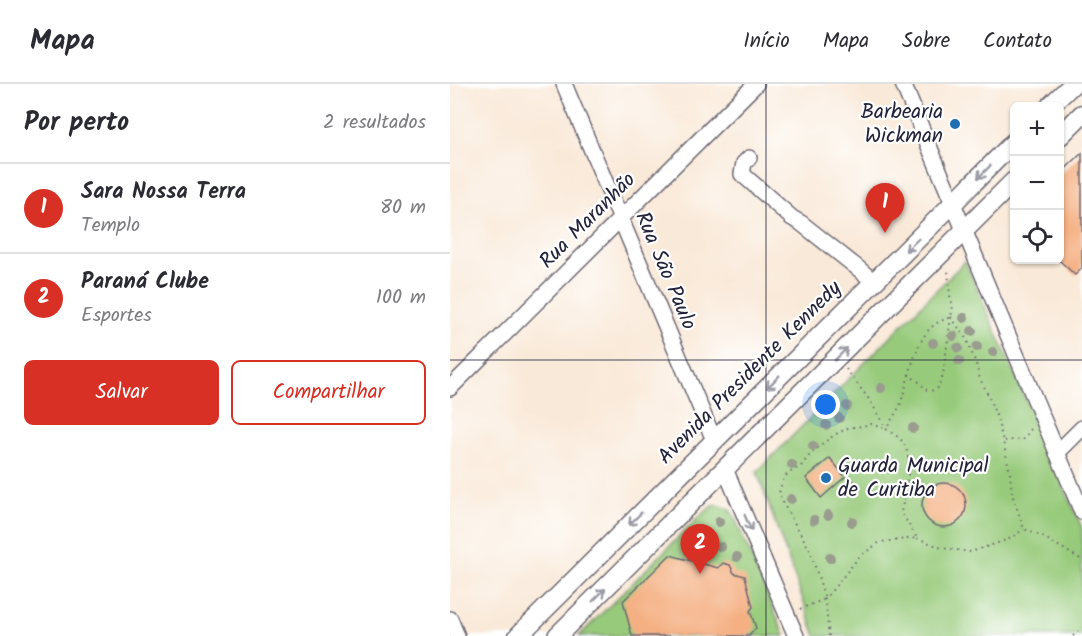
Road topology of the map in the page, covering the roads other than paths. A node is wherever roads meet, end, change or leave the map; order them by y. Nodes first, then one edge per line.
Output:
1 (564, 84) edge
2 (756, 84) edge
3 (903, 84) edge
4 (1075, 84) edge
5 (1082, 90) edge
6 (1055, 102) edge
7 (1082, 114) edge
8 (1064, 131) edge
9 (1010, 146) edge
10 (749, 158) dead end
11 (1010, 185) edge
12 (953, 203) junction
13 (620, 218) junction
14 (964, 231) junction
15 (873, 282) junction
16 (450, 388) edge
17 (1082, 428) edge
18 (714, 440) junction
19 (1057, 453) junction
20 (725, 469) junction
21 (1082, 512) edge
22 (518, 636) edge
23 (557, 636) edge
24 (796, 636) edge

1 - 13 street, Rua São Paulo
2 - 13 street, Rua Maranhão
3 - 12 street
4 - 5 street
4 - 6 main road
7 - 8 main road
9 -> 12 main road, Avenida Presidente Kennedy
10 - 15 street
11 - 14 main road
12 - 14 street
12 -> 15 main road, Avenida Presidente Kennedy
13 - 16 street, Rua Maranhão
13 - 18 street, Rua São Paulo
14 - 19 street
20 -> 14 main road
15 -> 18 main road, Avenida Presidente Kennedy
17 - 19 street
18 -> 22 main road, Avenida Presidente Kennedy
19 - 21 street
23 -> 20 main road
20 -> 24 street

